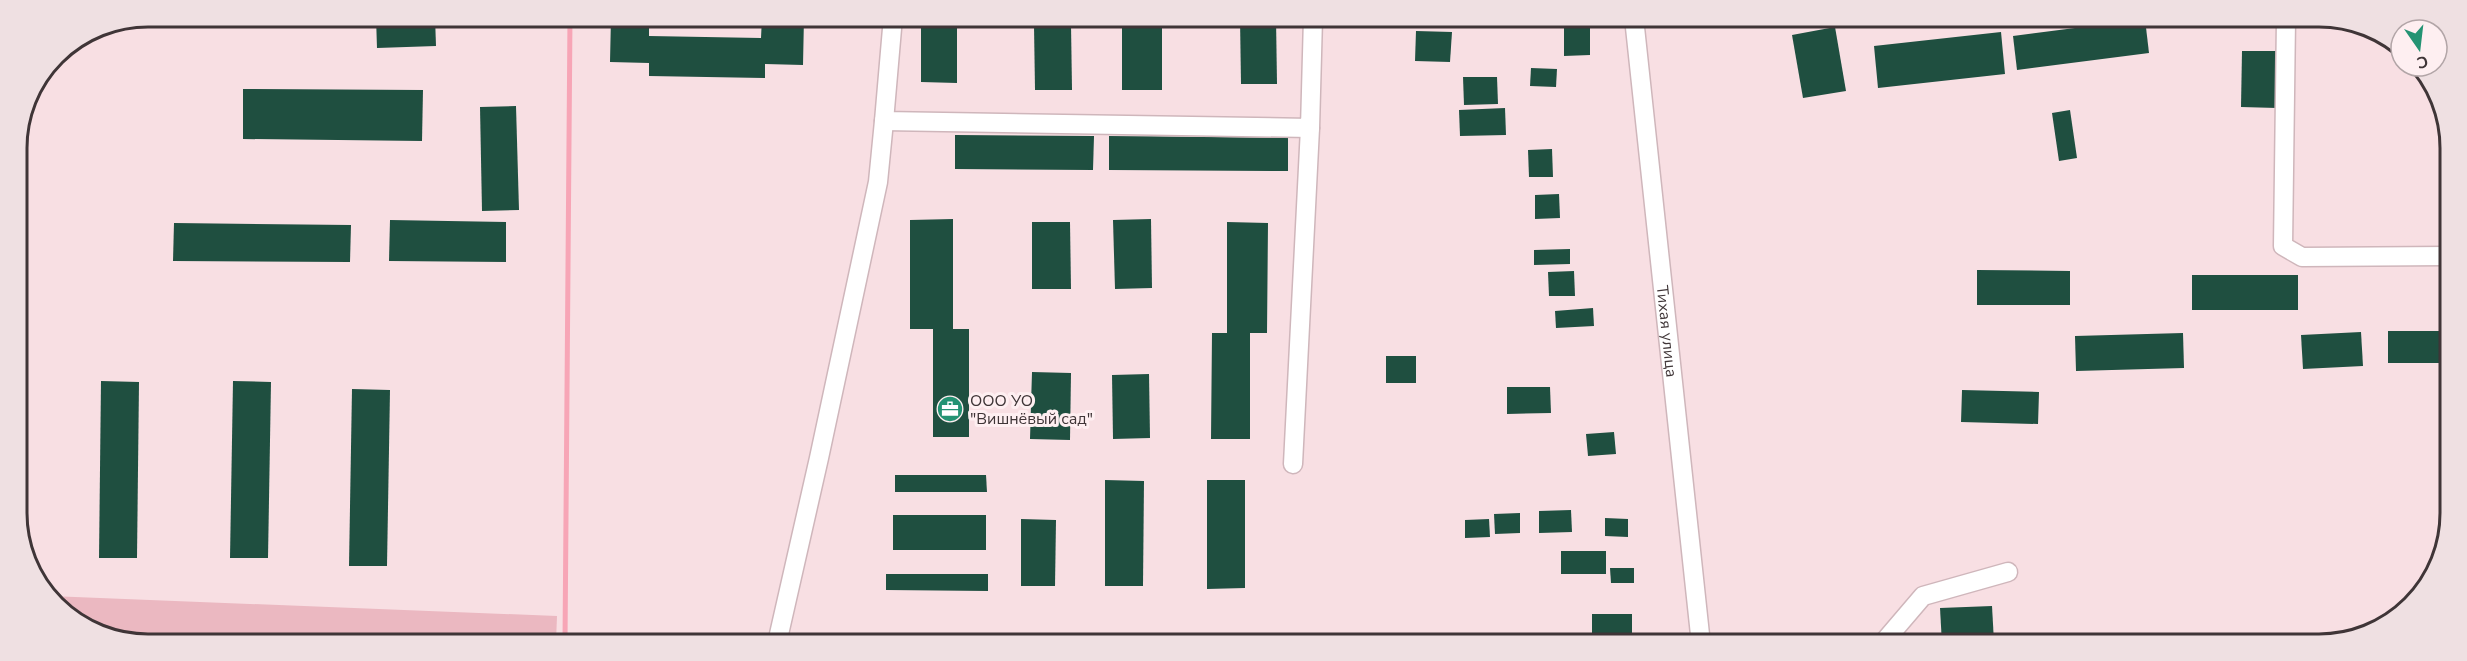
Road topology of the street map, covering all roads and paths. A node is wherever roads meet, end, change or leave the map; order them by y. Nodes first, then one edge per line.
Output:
1 (892, 27) edge
2 (1313, 27) edge
3 (1635, 27) edge
4 (2286, 27) edge
5 (884, 121) junction
6 (1310, 128) junction
7 (2440, 256) edge
8 (1293, 464) dead end
9 (2008, 572) dead end
10 (779, 634) edge
11 (1700, 634) edge
12 (1891, 634) edge

1 - 5 street
2 - 6 street
3 - 11 street, Тихая улица
4 - 7 street
5 - 6 street
5 - 10 street
6 - 8 street
9 - 12 street

